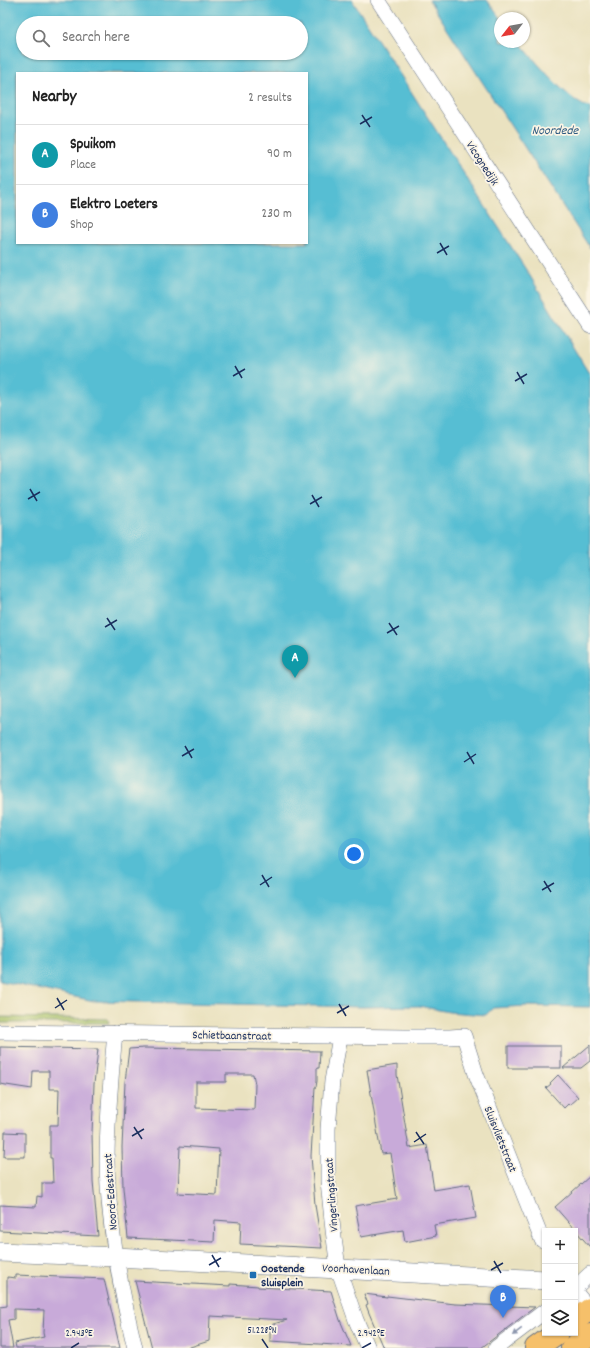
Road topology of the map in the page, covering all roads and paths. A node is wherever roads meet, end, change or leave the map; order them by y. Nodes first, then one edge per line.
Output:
1 (378, 0) edge
2 (590, 326) edge
3 (0, 1032) edge
4 (115, 1033) junction
5 (464, 1036) joint
6 (340, 1037) junction
7 (542, 1240) dead end
8 (0, 1252) edge
9 (116, 1257) junction
10 (338, 1268) junction
11 (590, 1274) edge
12 (542, 1280) edge
13 (578, 1285) edge
14 (542, 1313) edge
15 (590, 1335) edge
16 (553, 1336) edge
17 (135, 1348) edge
18 (368, 1348) edge
19 (496, 1348) edge
20 (536, 1348) edge
21 (572, 1348) edge

1 - 2 street, Vicognedijk
3 - 4 street, Schietbaanstraat
4 - 6 street, Schietbaanstraat
4 - 9 street, Noord-Edestraat
5 - 6 street, Schietbaanstraat
5 - 7 street, Sluisvlietstraat
6 - 10 street, Vingerlingstraat
8 - 9 street, Voorhavenlaan
9 - 10 street, Voorhavenlaan
9 - 17 street, Noord-Edestraat
10 - 12 street, Voorhavenlaan
10 - 18 street, Vingerlingstraat
11 - 13 street
14 -> 19 street
15 - 21 main road
16 - 20 main road

